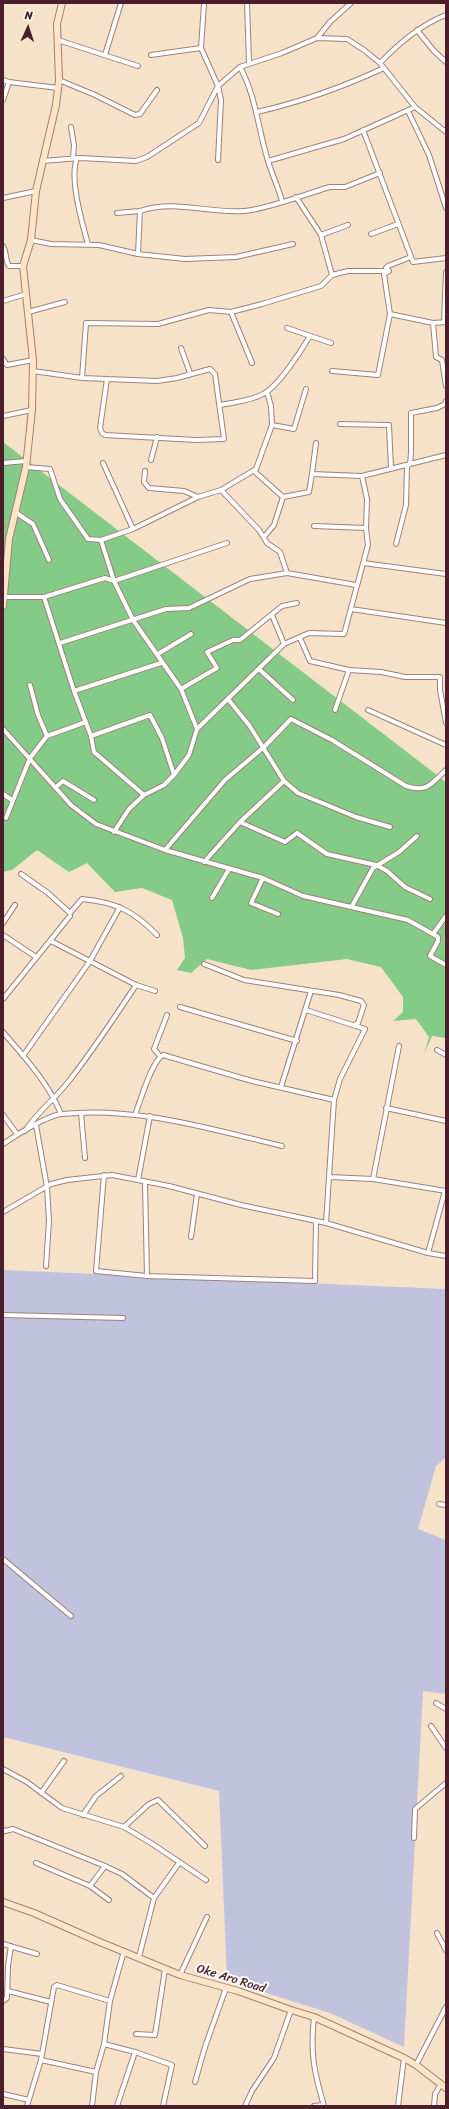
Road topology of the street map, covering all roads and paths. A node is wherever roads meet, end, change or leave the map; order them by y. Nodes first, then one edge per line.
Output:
1 (62, 3) edge
2 (121, 3) edge
3 (247, 3) edge
4 (351, 3) edge
5 (204, 4) edge
6 (446, 15) edge
7 (417, 30) junction
8 (317, 38) junction
9 (58, 40) junction
10 (201, 48) junction
11 (105, 55) junction
12 (152, 55) dead end
13 (249, 62) junction
14 (446, 62) edge
15 (380, 63) junction
16 (138, 66) dead end
17 (240, 66) junction
18 (384, 68) junction
19 (3, 80) edge
20 (59, 80) junction
21 (9, 82) junction
22 (218, 86) junction
23 (58, 88) junction
24 (157, 90) dead end
25 (3, 100) edge
26 (415, 107) junction
27 (408, 111) junction
28 (257, 112) junction
29 (71, 127) dead end
30 (363, 130) junction
31 (446, 132) edge
32 (75, 158) junction
33 (218, 160) dead end
34 (42, 161) junction
35 (268, 161) junction
36 (380, 173) junction
37 (36, 191) junction
38 (296, 196) junction
39 (3, 198) edge
40 (282, 201) junction
41 (446, 208) edge
42 (140, 211) junction
43 (117, 213) dead end
44 (348, 224) dead end
45 (398, 224) junction
46 (371, 234) dead end
47 (321, 235) junction
48 (31, 240) junction
49 (88, 244) junction
50 (293, 244) dead end
51 (3, 246) edge
52 (5, 251) edge
53 (138, 254) junction
54 (411, 257) junction
55 (446, 258) edge
56 (23, 266) junction
57 (389, 271) junction
58 (446, 272) edge
59 (332, 275) junction
60 (26, 294) junction
61 (3, 301) edge
62 (65, 302) dead end
63 (28, 312) junction
64 (230, 312) junction
65 (390, 314) junction
66 (445, 322) edge
67 (433, 323) junction
68 (287, 328) dead end
69 (310, 336) junction
70 (331, 344) dead end
71 (181, 348) dead end
72 (3, 359) edge
73 (33, 360) junction
74 (252, 363) dead end
75 (33, 371) junction
76 (332, 371) dead end
77 (190, 373) junction
78 (82, 378) junction
79 (107, 378) junction
80 (446, 386) edge
81 (306, 389) dead end
82 (267, 392) junction
83 (446, 401) edge
84 (221, 405) junction
85 (32, 410) junction
86 (3, 416) edge
87 (340, 424) dead end
88 (272, 425) junction
89 (157, 437) junction
90 (316, 443) dead end
91 (446, 455) edge
92 (151, 460) dead end
93 (3, 463) edge
94 (102, 463) dead end
95 (26, 464) junction
96 (407, 466) junction
97 (391, 468) junction
98 (145, 471) dead end
99 (254, 471) junction
100 (312, 474) junction
101 (362, 476) junction
102 (221, 490) junction
103 (198, 497) junction
104 (283, 497) junction
105 (14, 512) junction
106 (314, 526) dead end
107 (366, 528) junction
108 (133, 529) junction
109 (264, 537) junction
110 (6, 539) edge
111 (101, 540) junction
112 (227, 543) dead end
113 (396, 544) dead end
114 (49, 560) dead end
115 (363, 563) junction
116 (287, 574) junction
117 (446, 574) edge
118 (114, 581) junction
119 (356, 585) junction
120 (4, 597) junction
121 (44, 597) junction
122 (297, 603) dead end
123 (3, 606) edge
124 (351, 609) junction
125 (272, 615) junction
126 (133, 620) junction
127 (446, 623) edge
128 (191, 634) dead end
129 (300, 638) junction
130 (60, 643) junction
131 (284, 644) junction
132 (158, 654) junction
133 (161, 663) junction
134 (260, 670) junction
135 (349, 670) junction
136 (440, 677) junction
137 (446, 678) edge
138 (30, 685) dead end
139 (181, 689) junction
140 (74, 691) junction
141 (228, 699) junction
142 (293, 700) dead end
143 (335, 710) dead end
144 (368, 710) dead end
145 (86, 722) junction
146 (446, 723) edge
147 (3, 729) edge
148 (197, 729) junction
149 (47, 736) junction
150 (91, 736) junction
151 (446, 745) edge
152 (264, 747) junction
153 (30, 758) junction
154 (446, 770) edge
155 (174, 774) junction
156 (284, 781) junction
157 (56, 787) junction
158 (3, 794) edge
159 (144, 795) junction
160 (12, 800) junction
161 (94, 800) dead end
162 (6, 818) dead end
163 (240, 822) junction
164 (390, 827) dead end
165 (114, 832) junction
166 (417, 836) dead end
167 (165, 850) junction
168 (204, 862) junction
169 (376, 865) junction
170 (228, 869) junction
171 (21, 874) dead end
172 (263, 878) junction
173 (212, 898) dead end
174 (430, 899) dead end
175 (15, 905) dead end
176 (352, 906) junction
177 (120, 907) junction
178 (278, 914) dead end
179 (70, 916) dead end
180 (446, 916) edge
181 (3, 923) edge
182 (433, 934) junction
183 (3, 935) edge
184 (156, 935) dead end
185 (51, 941) junction
186 (36, 957) junction
187 (90, 961) junction
188 (204, 964) dead end
189 (446, 965) edge
190 (136, 985) junction
191 (155, 991) dead end
192 (311, 991) junction
193 (3, 999) edge
194 (180, 1007) dead end
195 (306, 1010) junction
196 (167, 1015) dead end
197 (354, 1025) junction
198 (3, 1032) edge
199 (297, 1041) junction
200 (399, 1046) dead end
201 (437, 1050) dead end
202 (446, 1054) edge
203 (23, 1056) junction
204 (160, 1056) junction
205 (281, 1087) junction
206 (55, 1098) junction
207 (334, 1100) junction
208 (386, 1108) junction
209 (81, 1113) junction
210 (62, 1114) junction
211 (135, 1115) junction
212 (3, 1116) edge
213 (150, 1116) junction
214 (446, 1121) edge
215 (36, 1125) junction
216 (25, 1132) junction
217 (17, 1134) junction
218 (3, 1144) edge
219 (282, 1146) dead end
220 (85, 1158) dead end
221 (104, 1175) junction
222 (329, 1177) junction
223 (373, 1179) junction
224 (138, 1180) junction
225 (145, 1183) junction
226 (47, 1187) junction
227 (446, 1191) edge
228 (197, 1194) junction
229 (3, 1212) edge
230 (316, 1222) junction
231 (326, 1223) junction
232 (192, 1237) dead end
233 (428, 1253) junction
234 (446, 1256) edge
235 (46, 1266) dead end
236 (147, 1276) junction
237 (3, 1315) edge
238 (123, 1318) dead end
239 (439, 1504) dead end
240 (446, 1505) edge
241 (3, 1559) edge
242 (72, 1616) dead end
243 (436, 1703) dead end
244 (446, 1709) edge
245 (431, 1726) dead end
246 (446, 1748) edge
247 (64, 1761) dead end
248 (3, 1769) edge
249 (121, 1776) dead end
250 (446, 1783) edge
251 (41, 1793) junction
252 (82, 1816) junction
253 (124, 1827) junction
254 (4, 1831) edge
255 (3, 1837) edge
256 (414, 1838) dead end
257 (205, 1846) dead end
258 (36, 1863) dead end
259 (179, 1863) junction
260 (106, 1866) junction
261 (206, 1880) dead end
262 (90, 1886) junction
263 (154, 1898) junction
264 (109, 1900) dead end
265 (3, 1902) edge
266 (207, 1917) dead end
267 (437, 1933) dead end
268 (3, 1944) edge
269 (11, 1946) junction
270 (446, 1950) edge
271 (124, 1951) junction
272 (37, 1954) dead end
273 (138, 1957) junction
274 (165, 1969) junction
275 (180, 1975) junction
276 (226, 1988) junction
277 (8, 1991) junction
278 (3, 2001) edge
279 (110, 2001) junction
280 (51, 2002) junction
281 (446, 2007) edge
282 (291, 2010) junction
283 (314, 2016) junction
284 (136, 2034) dead end
285 (104, 2044) junction
286 (3, 2049) edge
287 (135, 2052) junction
288 (42, 2054) junction
289 (404, 2058) junction
290 (41, 2060) junction
291 (416, 2065) junction
292 (96, 2072) junction
293 (195, 2082) dead end
294 (444, 2086) edge
295 (3, 2094) edge
296 (29, 2100) junction
297 (323, 2105) edge
298 (27, 2106) edge
299 (92, 2106) edge
300 (117, 2106) edge
301 (163, 2106) edge
302 (245, 2106) edge
303 (314, 2106) edge
304 (398, 2106) edge
305 (434, 2106) edge

1 - 9 main road
2 - 11 street
3 - 13 street
4 - 8 street
5 - 10 street
6 - 7 street
7 - 14 street
7 - 15 street
8 - 13 street
8 - 15 street
9 - 11 street
9 - 20 main road
10 - 12 street
10 - 22 street
11 - 16 street
13 - 17 street
15 - 18 street
17 - 22 street
17 - 28 street
18 - 26 street
18 - 28 street
19 - 21 street
20 - 23 main road
20 - 24 street
21 - 23 street
21 - 25 street
22 - 32 street
22 - 33 street
23 - 34 main road
26 - 27 street
26 - 31 street
27 - 30 street
27 - 41 street
28 - 35 street
29 - 32 street
30 - 35 street
30 - 36 street
32 - 34 street
32 - 49 street
34 - 37 main road
35 - 40 street
36 - 38 street
36 - 45 street
37 - 39 street
37 - 48 main road
38 - 40 street
38 - 47 street
40 - 42 street
42 - 43 street
42 - 53 street
44 - 47 street
45 - 46 street
45 - 54 street
47 - 59 street
48 - 49 street
48 - 56 main road
49 - 53 street
50 - 53 street
51 - 52 street
52 - 56 street
54 - 55 street
54 - 57 street
56 - 60 main road
57 - 59 street
57 - 65 street
58 - 66 street
59 - 64 street
60 - 61 street
60 - 63 main road
62 - 63 street
63 - 73 main road
64 - 74 street
64 - 78 street
65 - 67 street
65 - 76 street
66 - 67 street
67 - 80 street
68 - 69 street
69 - 70 street
69 - 82 street
71 - 77 street
72 - 73 street
73 - 75 main road
75 - 78 street
75 - 85 main road
77 - 79 street
77 - 84 street
78 - 79 street
79 - 89 street
81 - 88 street
82 - 84 street
82 - 88 street
83 - 96 street
84 - 89 street
85 - 86 street
85 - 95 main road
87 - 97 street
88 - 99 street
89 - 92 street
90 - 100 street
91 - 96 street
93 - 95 street
94 - 108 street
95 - 105 main road
95 - 111 street
96 - 97 street
96 - 113 street
97 - 101 street
98 - 103 street
99 - 102 street
99 - 104 street
100 - 101 street
100 - 104 street
101 - 107 street
102 - 103 street
102 - 109 street
103 - 108 street
104 - 109 street
105 - 110 main road
105 - 114 street
106 - 107 street
107 - 115 street
108 - 111 street
109 - 116 street
110 - 120 main road
111 - 118 street
112 - 118 street
115 - 117 street
115 - 119 street
116 - 119 street
116 - 126 street
118 - 121 street
118 - 126 street
119 - 124 street
120 - 121 street
120 - 123 main road
121 - 130 street
122 - 125 street
124 - 127 street
124 - 129 street
125 - 131 street
125 - 139 street
126 - 130 street
126 - 132 street
128 - 132 street
129 - 131 street
129 - 135 street
130 - 140 street
131 - 134 street
132 - 133 street
133 - 139 street
133 - 140 street
134 - 141 street
134 - 142 street
135 - 136 street
135 - 143 street
136 - 137 street
136 - 146 street
138 - 149 street
139 - 148 street
140 - 145 street
141 - 148 street
141 - 152 street
144 - 151 street
145 - 149 street
145 - 150 street
147 - 153 street
148 - 155 street
149 - 153 street
150 - 155 street
150 - 159 street
152 - 154 street
152 - 156 street
152 - 167 street
153 - 157 street
153 - 160 street
155 - 159 street
156 - 163 street
156 - 164 street
157 - 161 street
157 - 165 street
158 - 160 street
159 - 165 street
160 - 162 street
163 - 168 street
163 - 169 street
165 - 167 street
166 - 169 street
167 - 168 street
168 - 170 street
169 - 174 street
169 - 176 street
170 - 172 street
170 - 173 street
171 - 177 street
172 - 176 street
172 - 178 street
175 - 181 street
176 - 182 street
177 - 184 street
177 - 187 street
179 - 185 street
180 - 182 street
182 - 189 street
183 - 186 street
185 - 186 street
185 - 187 street
186 - 193 street
187 - 190 street
187 - 203 street
188 - 192 street
190 - 191 street
190 - 206 street
192 - 195 street
192 - 197 street
194 - 199 street
195 - 197 street
195 - 199 street
196 - 204 street
197 - 207 street
198 - 203 street
199 - 205 street
200 - 208 street
201 - 202 street
203 - 206 street
204 - 205 street
204 - 211 street
205 - 207 street
206 - 210 street
206 - 216 street
207 - 222 street
208 - 214 street
208 - 223 street
209 - 210 street
209 - 211 street
209 - 220 street
210 - 215 street
211 - 213 street
212 - 217 street
213 - 219 street
213 - 224 street
215 - 216 street
215 - 226 street
216 - 217 street
217 - 218 street
221 - 224 street
221 - 226 street
221 - 236 street
222 - 223 street
222 - 231 street
223 - 227 street
224 - 225 street
225 - 228 street
225 - 236 street
226 - 229 street
226 - 235 street
227 - 233 street
228 - 230 street
228 - 232 street
230 - 231 street
230 - 236 street
231 - 233 street
233 - 234 street
237 - 238 street
239 - 240 street
241 - 242 street
243 - 244 street
245 - 246 street
247 - 251 street
248 - 251 street
249 - 252 street
250 - 256 street
251 - 252 street
252 - 253 street
253 - 257 street
253 - 259 street
254 - 255 street
254 - 260 street
258 - 262 street
259 - 261 street
259 - 263 street
260 - 262 street
260 - 263 street
262 - 264 street
263 - 273 street
265 - 271 main road, Oke Aro Road
266 - 275 street
267 - 270 street
268 - 269 street
269 - 272 street
269 - 277 street
271 - 273 main road, Oke Aro Road
271 - 279 street
273 - 274 main road, Oke Aro Road
274 - 275 main road, Oke Aro Road
274 - 284 street
275 - 276 main road, Oke Aro Road
276 - 282 main road, Oke Aro Road
276 - 293 street
277 - 278 street
277 - 280 street
279 - 280 street
279 - 285 street
280 - 288 street
281 - 291 street
282 - 283 main road, Oke Aro Road
282 - 302 street
283 - 289 main road, Oke Aro Road
283 - 297 street
285 - 287 street
285 - 292 street
286 - 288 street
287 - 300 street
287 - 301 street
288 - 290 street
289 - 291 main road, Oke Aro Road
289 - 304 street
290 - 292 street
290 - 296 street
291 - 294 main road, Oke Aro Road
292 - 299 street
294 - 305 street
295 - 296 street
296 - 298 street
297 - 303 street

